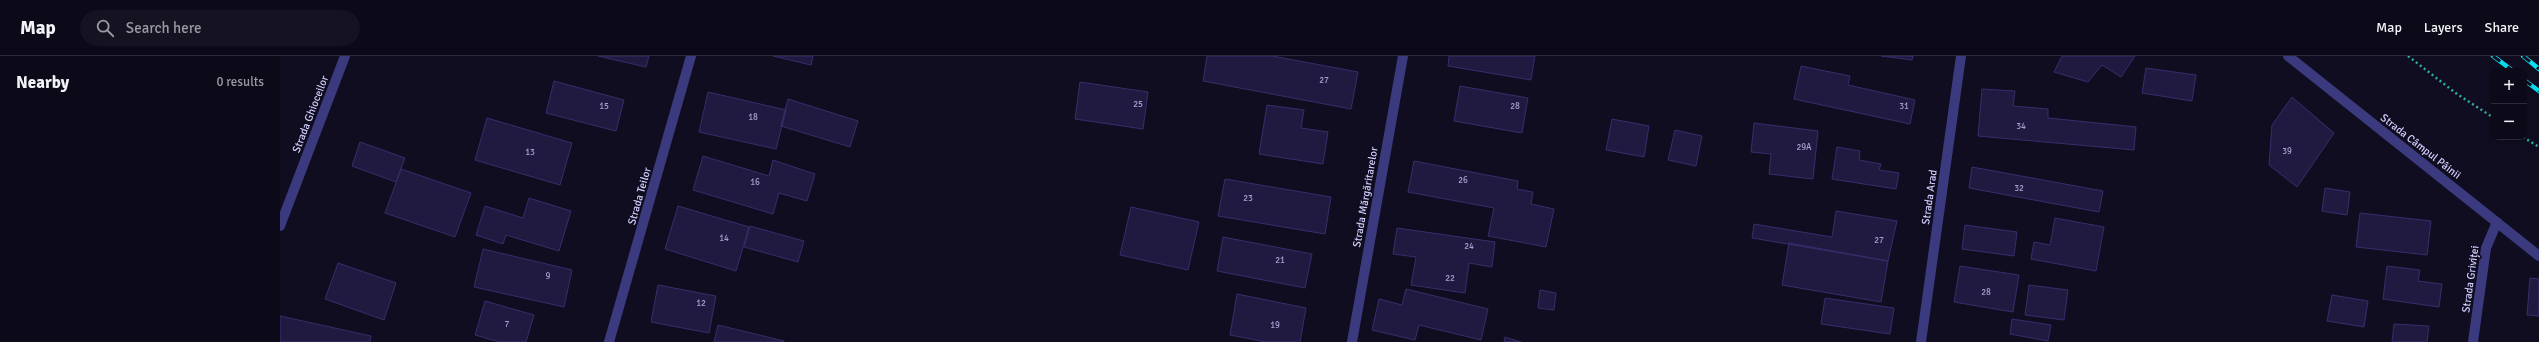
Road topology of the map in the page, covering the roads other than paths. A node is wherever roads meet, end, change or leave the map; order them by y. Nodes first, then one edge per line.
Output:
1 (345, 56) edge
2 (691, 56) edge
3 (1403, 56) edge
4 (1961, 56) edge
5 (2288, 56) edge
6 (2497, 222) junction
7 (280, 226) edge
8 (2539, 256) edge
9 (609, 342) edge
10 (1352, 342) edge
11 (1921, 342) edge
12 (2473, 342) edge

1 - 7 street, Strada Ghioceilor
2 - 9 street, Strada Teilor
3 - 10 street, Strada Mărgăritarelor
4 - 11 street, Strada Arad
5 - 6 street, Strada Câmpul Pâinii
6 - 8 street, Strada Câmpul Pâinii
6 - 12 street, Strada Griviței

